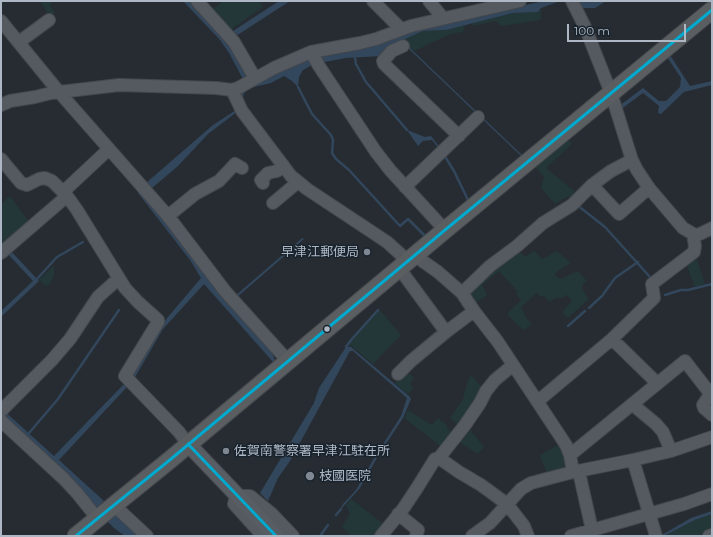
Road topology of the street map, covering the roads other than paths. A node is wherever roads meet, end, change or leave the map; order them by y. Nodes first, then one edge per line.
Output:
1 (197, 1) edge
2 (373, 1) edge
3 (429, 1) edge
4 (520, 1) edge
5 (572, 1) edge
6 (712, 10) edge
7 (443, 18) junction
8 (49, 20) dead end
9 (1, 22) edge
10 (396, 31) junction
11 (18, 42) junction
12 (311, 52) junction
13 (255, 78) junction
14 (232, 90) junction
15 (59, 92) junction
16 (611, 93) junction
17 (1, 105) edge
18 (478, 117) dead end
19 (459, 136) junction
20 (109, 149) junction
21 (1, 159) edge
22 (632, 160) junction
23 (283, 165) junction
24 (242, 168) dead end
25 (298, 182) junction
26 (264, 183) dead end
27 (592, 185) junction
28 (405, 187) junction
29 (649, 188) junction
30 (65, 194) junction
31 (273, 203) dead end
32 (168, 216) junction
33 (712, 228) edge
34 (445, 230) junction
35 (693, 234) junction
36 (1, 253) edge
37 (407, 261) junction
38 (118, 279) junction
39 (462, 293) junction
40 (474, 311) junction
41 (446, 332) junction
42 (612, 339) junction
43 (288, 361) junction
44 (513, 365) junction
45 (398, 374) dead end
46 (657, 383) junction
47 (538, 402) junction
48 (632, 404) junction
49 (2, 410) edge
50 (712, 415) edge
51 (1, 421) edge
52 (712, 437) edge
53 (188, 444) junction
54 (671, 451) junction
55 (570, 455) junction
56 (439, 458) junction
57 (633, 460) junction
58 (576, 472) junction
59 (712, 494) edge
60 (236, 496) junction
61 (115, 504) junction
62 (507, 504) junction
63 (398, 514) junction
64 (649, 514) junction
65 (97, 518) junction
66 (592, 530) junction
67 (712, 535) edge
68 (76, 536) edge
69 (147, 536) edge
70 (263, 536) edge
71 (276, 536) edge
72 (293, 536) edge
73 (380, 536) edge
74 (416, 536) edge
75 (472, 536) edge
76 (528, 536) edge
77 (571, 536) edge
78 (656, 536) edge
79 (709, 536) edge

1 - 13 street
2 - 10 street
3 - 7 street
4 - 7 street
5 - 16 street
6 - 16 highway
7 - 10 street
8 - 11 street
9 - 11 street
10 - 12 street
10 - 19 street
11 - 15 street
12 - 13 street
12 - 28 street
13 - 14 street
14 - 15 street
14 - 23 street
15 - 17 street
15 - 20 street
16 - 22 street
16 - 34 highway
18 - 19 street
19 - 28 street
20 - 30 street
20 - 32 street
21 - 30 street
22 - 27 street
22 - 29 street
23 - 25 street
23 - 26 street
24 - 32 street
25 - 31 street
25 - 37 street
27 - 29 street
27 - 39 street
28 - 34 street
29 - 35 street
30 - 36 street
30 - 38 street
32 - 43 street
33 - 35 street
34 - 37 highway
35 - 42 street
37 - 39 street
37 - 41 street
37 - 43 highway
38 - 49 street
38 - 53 street
39 - 40 street
40 - 41 street
40 - 44 street
41 - 45 street
42 - 46 street
42 - 47 street
43 - 53 highway
44 - 47 street
44 - 56 street
46 - 48 street
46 - 50 street
47 - 55 street
48 - 54 street
48 - 55 street
51 - 65 street
52 - 54 street
53 - 60 main road
53 - 61 highway
54 - 57 street
55 - 58 street
56 - 62 street
56 - 63 street
57 - 58 street
57 - 64 street
58 - 62 street
58 - 66 street
59 - 64 street
60 - 70 street
60 - 71 main road
60 - 72 street
61 - 65 highway
61 - 69 street
62 - 75 street
62 - 76 street
63 - 73 street
63 - 74 street
64 - 66 street
64 - 78 street
65 - 68 highway
66 - 77 street
67 - 79 street

